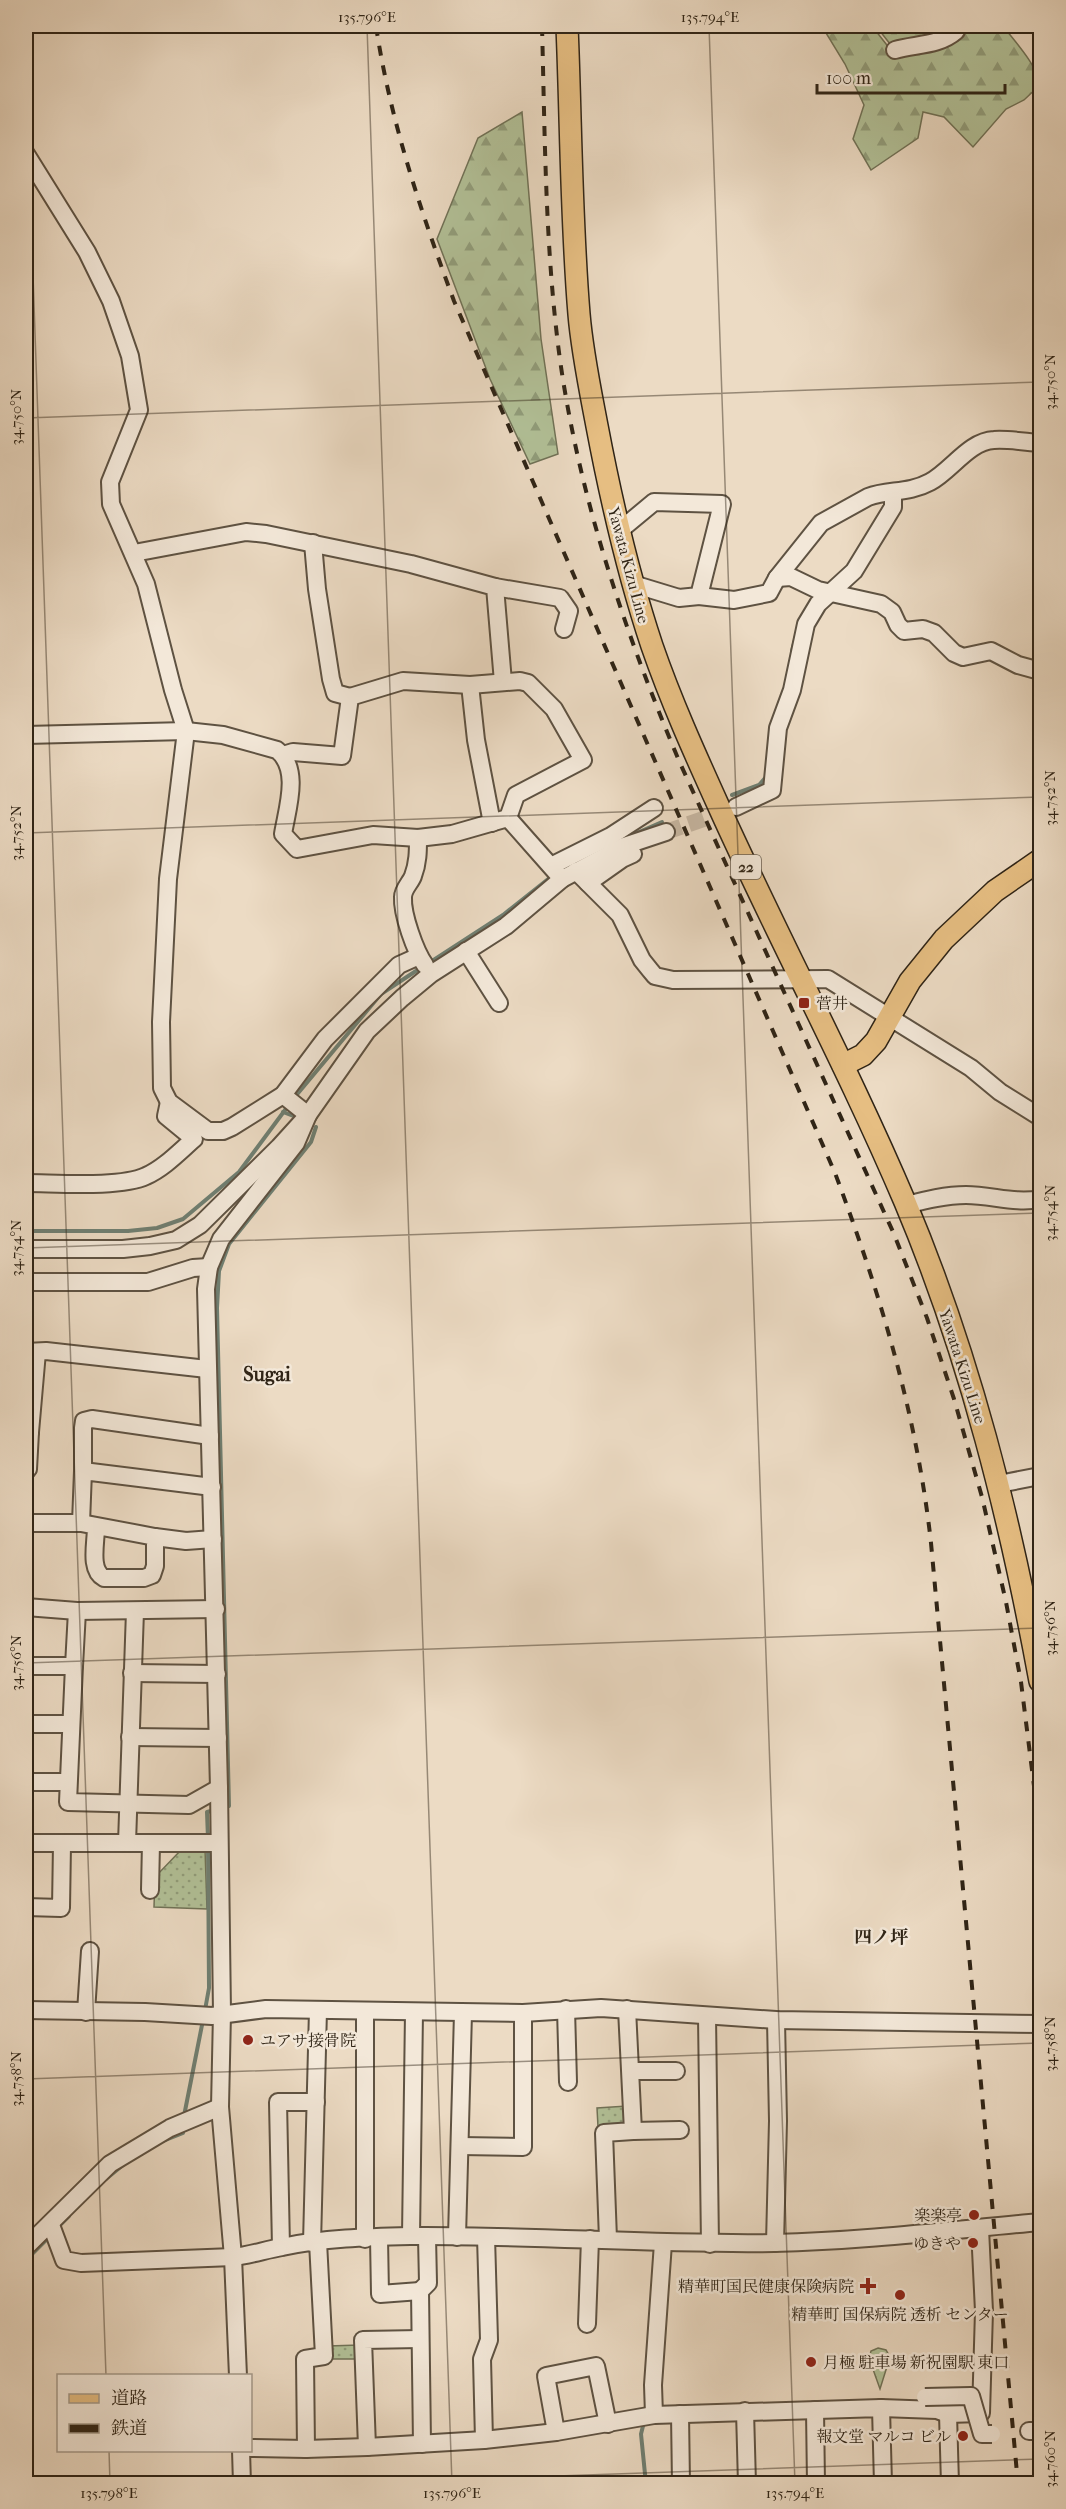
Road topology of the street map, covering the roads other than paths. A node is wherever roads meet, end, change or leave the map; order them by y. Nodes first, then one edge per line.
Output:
1 (567, 26) edge
2 (956, 26) edge
3 (895, 50) dead end
4 (26, 154) edge
5 (1041, 443) edge
6 (893, 500) junction
7 (619, 531) junction
8 (313, 543) junction
9 (134, 554) junction
10 (777, 578) junction
11 (633, 584) junction
12 (495, 587) junction
13 (825, 592) junction
14 (699, 596) junction
15 (564, 629) dead end
16 (1041, 670) edge
17 (503, 682) junction
18 (470, 685) junction
19 (350, 697) junction
20 (186, 731) junction
21 (26, 735) edge
22 (283, 755) junction
23 (736, 807) tunnel mouth
24 (654, 808) dead end
25 (508, 818) junction
26 (492, 823) junction
27 (418, 838) junction
28 (1041, 860) edge
29 (560, 872) junction
30 (588, 883) junction
31 (466, 951) junction
32 (425, 964) junction
33 (800, 978) junction
34 (500, 1003) dead end
35 (891, 1016) junction
36 (843, 1065) junction
37 (169, 1102) junction
38 (295, 1105) junction
39 (1041, 1117) edge
40 (26, 1183) edge
41 (1041, 1199) edge
42 (906, 1204) junction
43 (26, 1249) edge
44 (209, 1267) junction
45 (26, 1282) edge
46 (31, 1352) edge
47 (207, 1369) junction
48 (28, 1432) edge
49 (210, 1436) junction
50 (26, 1468) edge
51 (83, 1471) junction
52 (1041, 1476) edge
53 (999, 1484) junction
54 (212, 1487) junction
55 (26, 1523) edge
56 (89, 1525) junction
57 (155, 1537) junction
58 (213, 1539) junction
59 (1033, 1602) edge
60 (26, 1607) edge
61 (216, 1609) junction
62 (77, 1611) junction
63 (135, 1611) junction
64 (74, 1665) junction
65 (26, 1666) edge
66 (132, 1673) junction
67 (217, 1674) junction
68 (1041, 1681) edge
69 (26, 1724) edge
70 (70, 1724) junction
71 (130, 1737) junction
72 (218, 1738) junction
73 (26, 1782) edge
74 (68, 1782) junction
75 (219, 1788) junction
76 (128, 1804) junction
77 (26, 1843) edge
78 (212, 1843) junction
79 (62, 1844) junction
80 (127, 1844) junction
81 (151, 1844) junction
82 (150, 1890) dead end
83 (26, 1907) edge
84 (90, 1951) dead end
85 (566, 2009) junction
86 (627, 2009) junction
87 (26, 2010) edge
88 (318, 2010) junction
89 (365, 2011) junction
90 (86, 2012) junction
91 (414, 2012) junction
92 (222, 2013) junction
93 (463, 2013) junction
94 (523, 2013) junction
95 (707, 2016) junction
96 (776, 2020) junction
97 (1041, 2024) edge
98 (631, 2071) junction
99 (676, 2071) dead end
100 (568, 2082) dead end
101 (316, 2102) junction
102 (220, 2107) junction
103 (680, 2130) dead end
104 (633, 2131) junction
105 (460, 2146) junction
106 (1041, 2222) edge
107 (51, 2224) junction
108 (980, 2229) junction
109 (419, 2236) junction
110 (457, 2237) junction
111 (486, 2237) junction
112 (372, 2239) junction
113 (590, 2239) junction
114 (608, 2239) junction
115 (315, 2242) junction
116 (663, 2243) junction
117 (775, 2243) junction
118 (710, 2244) junction
119 (26, 2247) edge
120 (281, 2247) junction
121 (233, 2257) junction
122 (420, 2291) junction
123 (587, 2324) dead end
124 (420, 2339) junction
125 (238, 2374) edge
126 (925, 2397) dead end
127 (881, 2408) junction
128 (815, 2410) junction
129 (745, 2411) junction
130 (950, 2413) junction
131 (680, 2414) junction
132 (654, 2415) junction
133 (608, 2424) junction
134 (556, 2432) junction
135 (992, 2434) dead end
136 (484, 2440) junction
137 (422, 2444) junction
138 (366, 2447) junction
139 (252, 2448) edge
140 (306, 2450) junction
141 (241, 2452) edge
142 (242, 2484) edge
143 (681, 2484) edge
144 (747, 2484) edge
145 (816, 2484) edge
146 (883, 2484) edge
147 (950, 2484) edge

1 - 7 main road, Yawata Kizu Line / 22
2 - 3 street
4 - 9 street
5 - 6 street
6 - 10 street
6 - 13 street
7 - 11 main road, Yawata Kizu Line / 22
7 - 14 street
8 - 9 street
8 - 12 street
8 - 19 street
9 - 20 street
10 - 13 street
10 - 14 street
11 - 14 street
11 - 33 main road, Yawata Kizu Line / 22
12 - 15 street
12 - 17 street
13 - 16 street
13 - 23 street
17 - 18 street
17 - 25 street
18 - 19 street
18 - 26 street
19 - 22 street
20 - 21 street
20 - 22 street
20 - 37 street
22 - 27 street
24 - 29 street
25 - 26 street
25 - 29 street
26 - 27 street
27 - 32 street
28 - 35 main road
29 - 30 street
29 - 30 street
29 - 31 street
30 - 33 street
31 - 32 street
31 - 34 street
32 - 38 street
32 - 38 street
33 - 35 street
33 - 36 main road, Yawata Kizu Line / 22
35 - 36 main road
35 - 39 street
36 - 42 main road, Yawata Kizu Line / 22
37 - 38 street
37 - 40 street
38 - 43 street
38 - 44 street
41 - 42 street
42 - 53 main road, Yawata Kizu Line / 22
44 - 45 street
44 - 47 street
46 - 47 street
46 - 48 street
47 - 49 street
48 - 50 street
49 - 51 street
49 - 54 street
51 - 54 street
51 - 56 street
52 - 53 street
53 - 59 main road, Yawata Kizu Line / 22
54 - 58 street
55 - 56 street
56 - 57 street
56 - 57 street
57 - 58 street
58 - 61 street
59 - 68 main road, Yawata Kizu Line / 22
60 - 62 street
61 - 63 street
61 - 67 street
62 - 63 street
62 - 64 street
63 - 66 street
64 - 65 street
64 - 70 street
66 - 67 street
66 - 71 street
67 - 72 street
69 - 70 street
70 - 74 street
71 - 72 street
71 - 76 street
72 - 75 street
73 - 74 street
74 - 76 street
75 - 76 street
75 - 78 street
76 - 80 street
77 - 79 street
78 - 81 street
78 - 92 street
79 - 80 street
79 - 83 street
80 - 81 street
81 - 82 street
84 - 90 street
85 - 86 street
85 - 94 street
85 - 100 street
86 - 95 street
86 - 98 street
87 - 90 street
88 - 89 street
88 - 92 street
88 - 101 street
89 - 91 street
89 - 112 street
90 - 92 street
91 - 93 street
91 - 109 street
92 - 102 street
93 - 94 street
93 - 105 street
94 - 105 street
95 - 96 street
95 - 118 street
96 - 97 street
96 - 117 street
98 - 99 street
98 - 104 street
101 - 115 street
101 - 120 street
102 - 107 street
102 - 121 street
103 - 104 street
104 - 114 street
105 - 110 street
106 - 108 street
107 - 119 street
107 - 121 street
108 - 117 street
108 - 130 street
109 - 110 street
109 - 112 street
109 - 122 street
110 - 111 street
111 - 113 street
111 - 136 street
112 - 115 street
112 - 122 street
113 - 114 street
113 - 123 street
114 - 116 street
115 - 120 street
115 - 140 street
116 - 118 street
116 - 132 street
117 - 118 street
120 - 121 street
121 - 125 street
122 - 124 street
124 - 137 street
124 - 138 street
126 - 135 street, bridge
127 - 128 street
127 - 130 street
127 - 146 street
128 - 129 street
128 - 145 street
129 - 131 street
129 - 144 street
130 - 147 street
131 - 132 street
131 - 143 street
132 - 133 street
133 - 134 street
133 - 134 street
134 - 136 street
136 - 137 street
137 - 138 street
138 - 140 street
139 - 140 street
141 - 142 street

